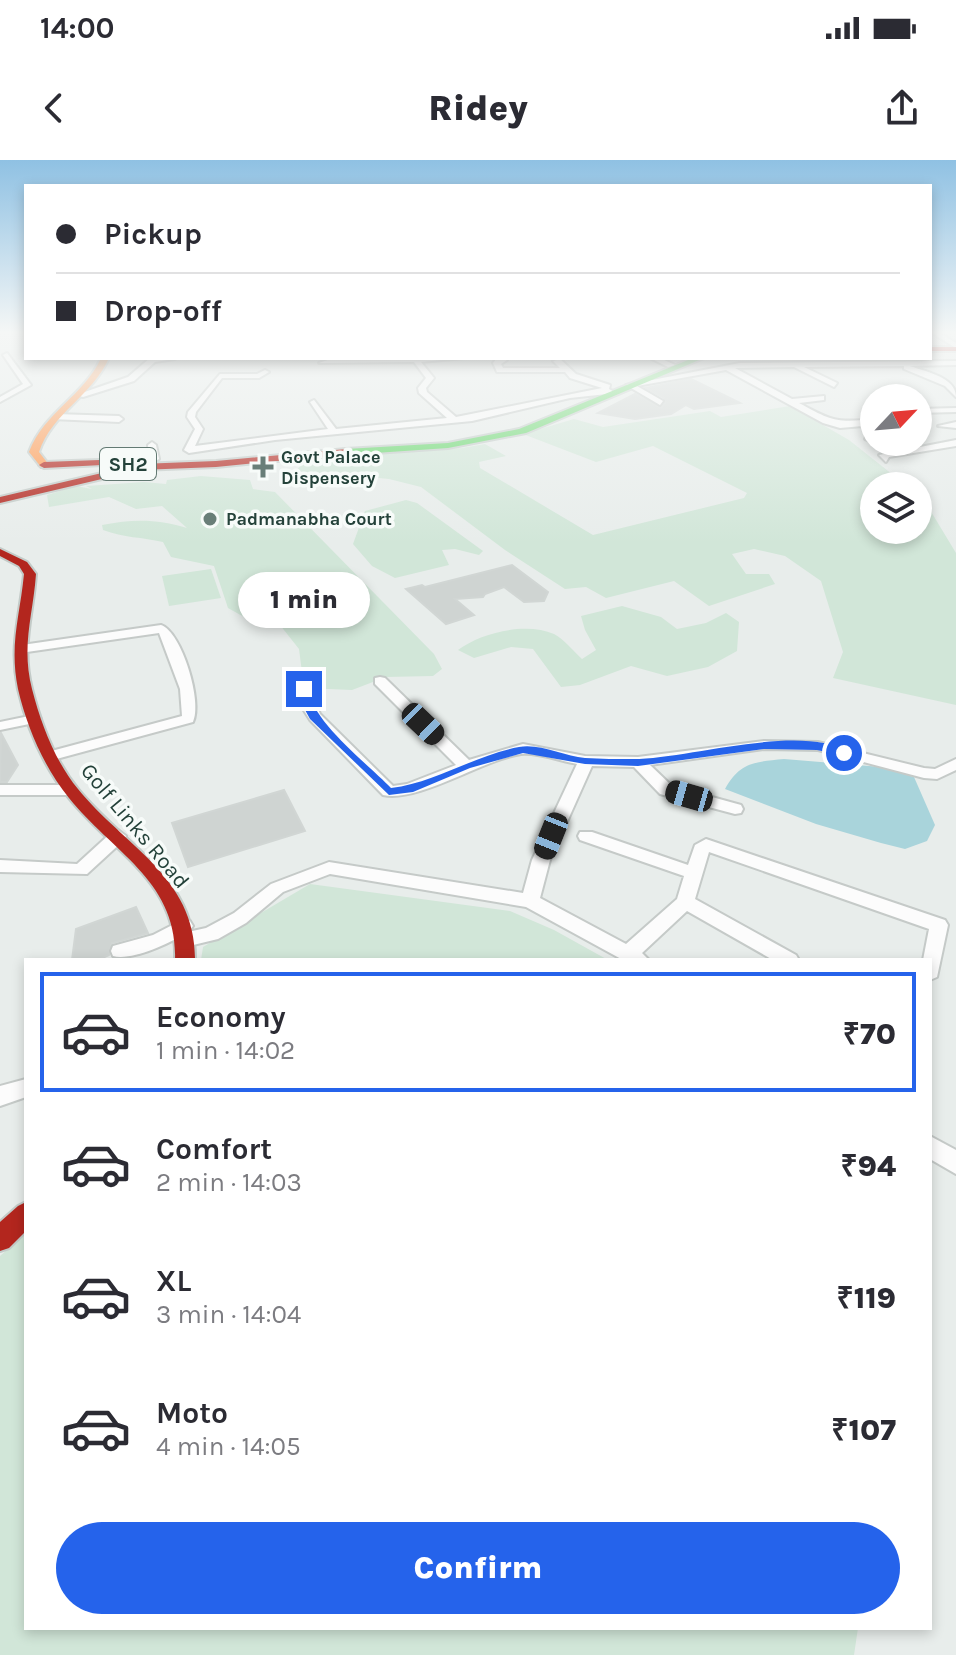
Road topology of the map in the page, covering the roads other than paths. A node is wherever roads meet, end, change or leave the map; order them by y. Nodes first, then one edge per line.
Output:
1 (314, 402) dead end
2 (71, 403) edge
3 (199, 403) edge
4 (435, 403) edge
5 (541, 403) edge
6 (581, 403) edge
7 (586, 403) edge
8 (796, 403) edge
9 (956, 410) edge
10 (204, 411) dead end
11 (932, 411) edge
12 (192, 412) junction
13 (855, 414) dead end
14 (55, 417) junction
15 (119, 419) dead end
16 (823, 419) junction
17 (455, 420) junction
18 (860, 423) edge
19 (956, 425) edge
20 (942, 426) dead end
21 (334, 432) junction
22 (956, 443) edge
23 (932, 448) edge
24 (191, 454) junction
25 (99, 463) junction
26 (44, 465) junction
27 (69, 481) junction
28 (4, 496) edge
29 (0, 552) edge
30 (20, 649) junction
31 (380, 681) dead end
32 (304, 689) dead end
33 (34, 719) junction
34 (0, 726) edge
35 (49, 756) junction
36 (585, 761) junction
37 (638, 762) junction
38 (956, 764) edge
39 (466, 766) junction
40 (0, 790) edge
41 (69, 790) junction
42 (735, 809) dead end
43 (118, 836) junction
44 (586, 836) dead end
45 (0, 866) edge
46 (693, 873) junction
47 (530, 901) junction
48 (685, 902) junction
49 (186, 932) junction
50 (120, 951) dead end
51 (633, 957) edge
52 (185, 958) edge
53 (785, 958) edge
54 (932, 962) edge
55 (24, 1089) edge
56 (0, 1096) edge
57 (932, 1147) edge
58 (956, 1163) edge
59 (24, 1216) edge
60 (0, 1239) edge

1 - 21 street
2 - 14 main road
3 - 12 street
4 - 17 street
5 - 17 street
6 - 24 main road, SH2
7 - 27 main road
8 - 16 street
9 - 11 street
10 - 12 street
12 - 24 street
13 - 16 street
14 - 15 street
14 - 26 main road
16 - 18 street
17 - 21 street
19 - 20 street
21 - 24 street
22 - 23 street
24 - 25 main road
24 - 27 main road, SH2
25 - 26 main road
25 - 27 main road, SH2
26 - 27 main road
26 - 28 main road
27 - 28 main road, SH2
29 - 30 main road, Golf Links Road
30 - 33 main road, Golf Links Road
30 - 35 street
31 - 39 street
32 - 39 street
33 - 34 street
33 - 35 main road, Golf Links Road
35 - 41 main road, Golf Links Road
36 - 37 street
36 - 39 street
36 - 47 street
37 - 38 street
37 - 42 street
40 - 41 street
41 - 43 main road, Golf Links Road
43 - 45 street
43 - 49 main road, Golf Links Road
44 - 46 street
46 - 48 street
46 - 54 street
47 - 49 street
47 - 51 street
48 - 51 street
48 - 53 street
49 - 50 street
49 - 52 main road
55 - 56 street
57 - 58 street
59 - 60 main road

